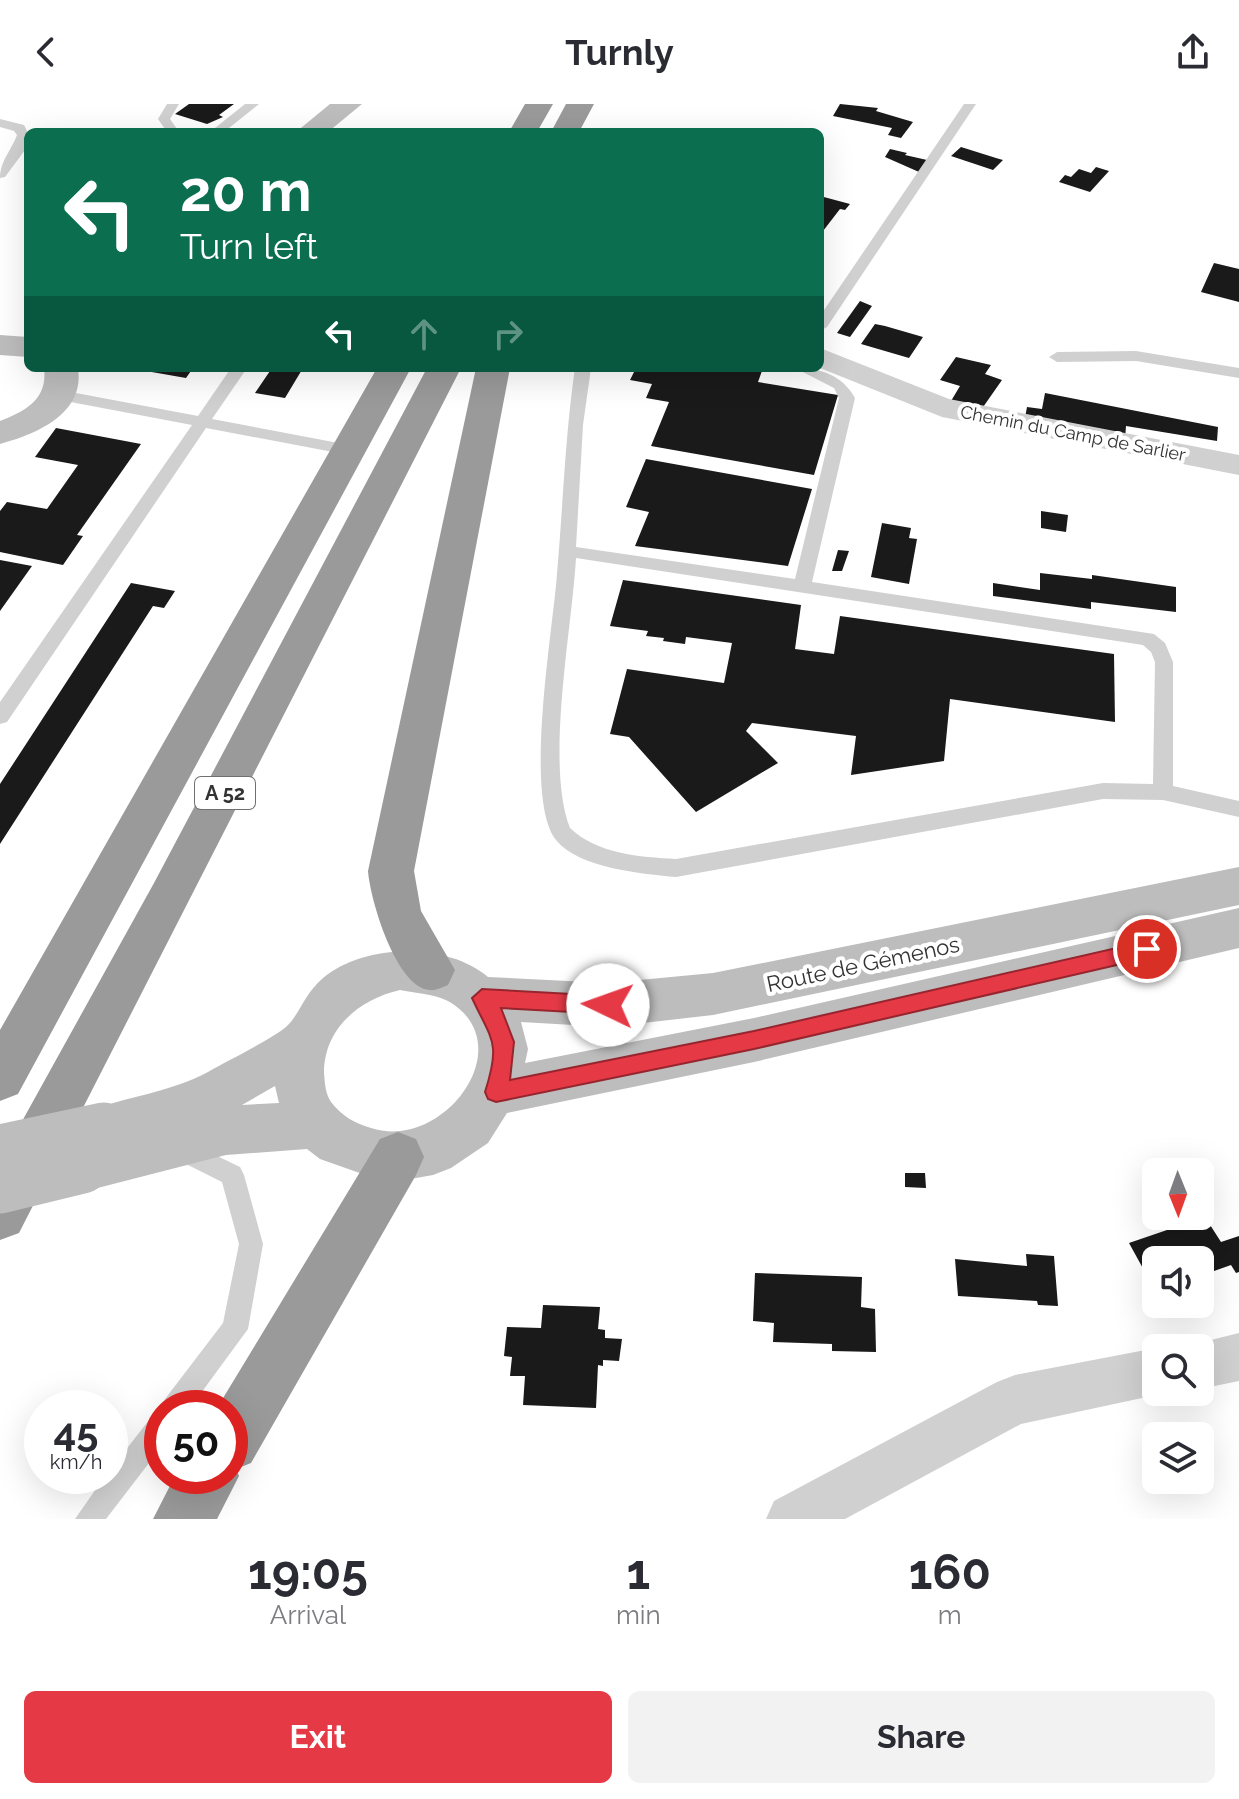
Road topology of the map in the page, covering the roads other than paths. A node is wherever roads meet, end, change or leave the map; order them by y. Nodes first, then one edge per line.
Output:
1 (173, 104) edge
2 (253, 104) edge
3 (323, 104) edge
4 (348, 104) edge
5 (539, 104) edge
6 (580, 104) edge
7 (594, 104) edge
8 (970, 104) edge
9 (0, 123) edge
10 (170, 128) edge
11 (221, 128) edge
12 (290, 128) edge
13 (315, 128) edge
14 (525, 128) edge
15 (567, 128) edge
16 (584, 128) edge
17 (0, 174) edge
18 (824, 321) edge
19 (1057, 357) dead end
20 (824, 359) edge
21 (236, 372) edge
22 (392, 372) edge
23 (442, 372) edge
24 (492, 372) edge
25 (583, 372) edge
26 (812, 372) edge
27 (1239, 373) edge
28 (60, 381) edge
29 (200, 420) junction
30 (2, 434) edge
31 (349, 450) junction
32 (1239, 465) edge
33 (566, 551) junction
34 (803, 584) junction
35 (0, 717) edge
36 (1163, 792) junction
37 (1239, 809) edge
38 (1239, 886) edge
39 (1239, 928) edge
40 (431, 970) junction
41 (482, 998) junction
42 (303, 1042) junction
43 (0, 1078) edge
44 (496, 1092) junction
45 (316, 1124) junction
46 (171, 1145) junction
47 (93, 1148) junction
48 (0, 1151) edge
49 (398, 1157) junction
50 (0, 1187) edge
51 (0, 1214) edge
52 (1239, 1357) edge
53 (1214, 1361) edge
54 (1142, 1376) edge
55 (188, 1390) edge
56 (248, 1411) edge
57 (144, 1447) edge
58 (198, 1494) edge
59 (89, 1519) edge
60 (183, 1519) edge
61 (792, 1519) edge

1 - 10 lane
2 - 11 lane
3 - 12 main road
4 - 13 main road
5 - 14 highway
6 - 15 highway
7 - 16 highway
8 - 18 lane
9 - 17 lane
19 - 27 lane
20 - 32 street, Chemin du Camp de Sarlier
21 - 29 lane
22 - 31 highway, A 52
23 - 51 highway, A 52
24 - 40 highway
25 - 33 lane
26 - 34 lane
28 - 29 lane
28 - 30 main road
29 - 31 lane
29 - 35 lane
31 - 43 highway, A 52
33 - 34 lane
33 - 36 lane
34 - 36 lane
36 - 37 lane
38 - 41 main road, Route de Gémenos
39 - 44 main road
40 - 41 main road
40 - 42 main road
41 - 44 main road
42 - 45 main road
42 - 47 main road
44 - 49 main road
45 - 46 main road
45 - 49 main road
46 - 47 main road
46 - 55 lane
47 - 48 main road, bridge
47 - 50 main road, bridge
49 - 56 highway
52 - 53 street
54 - 61 street
57 - 59 lane
58 - 60 highway

